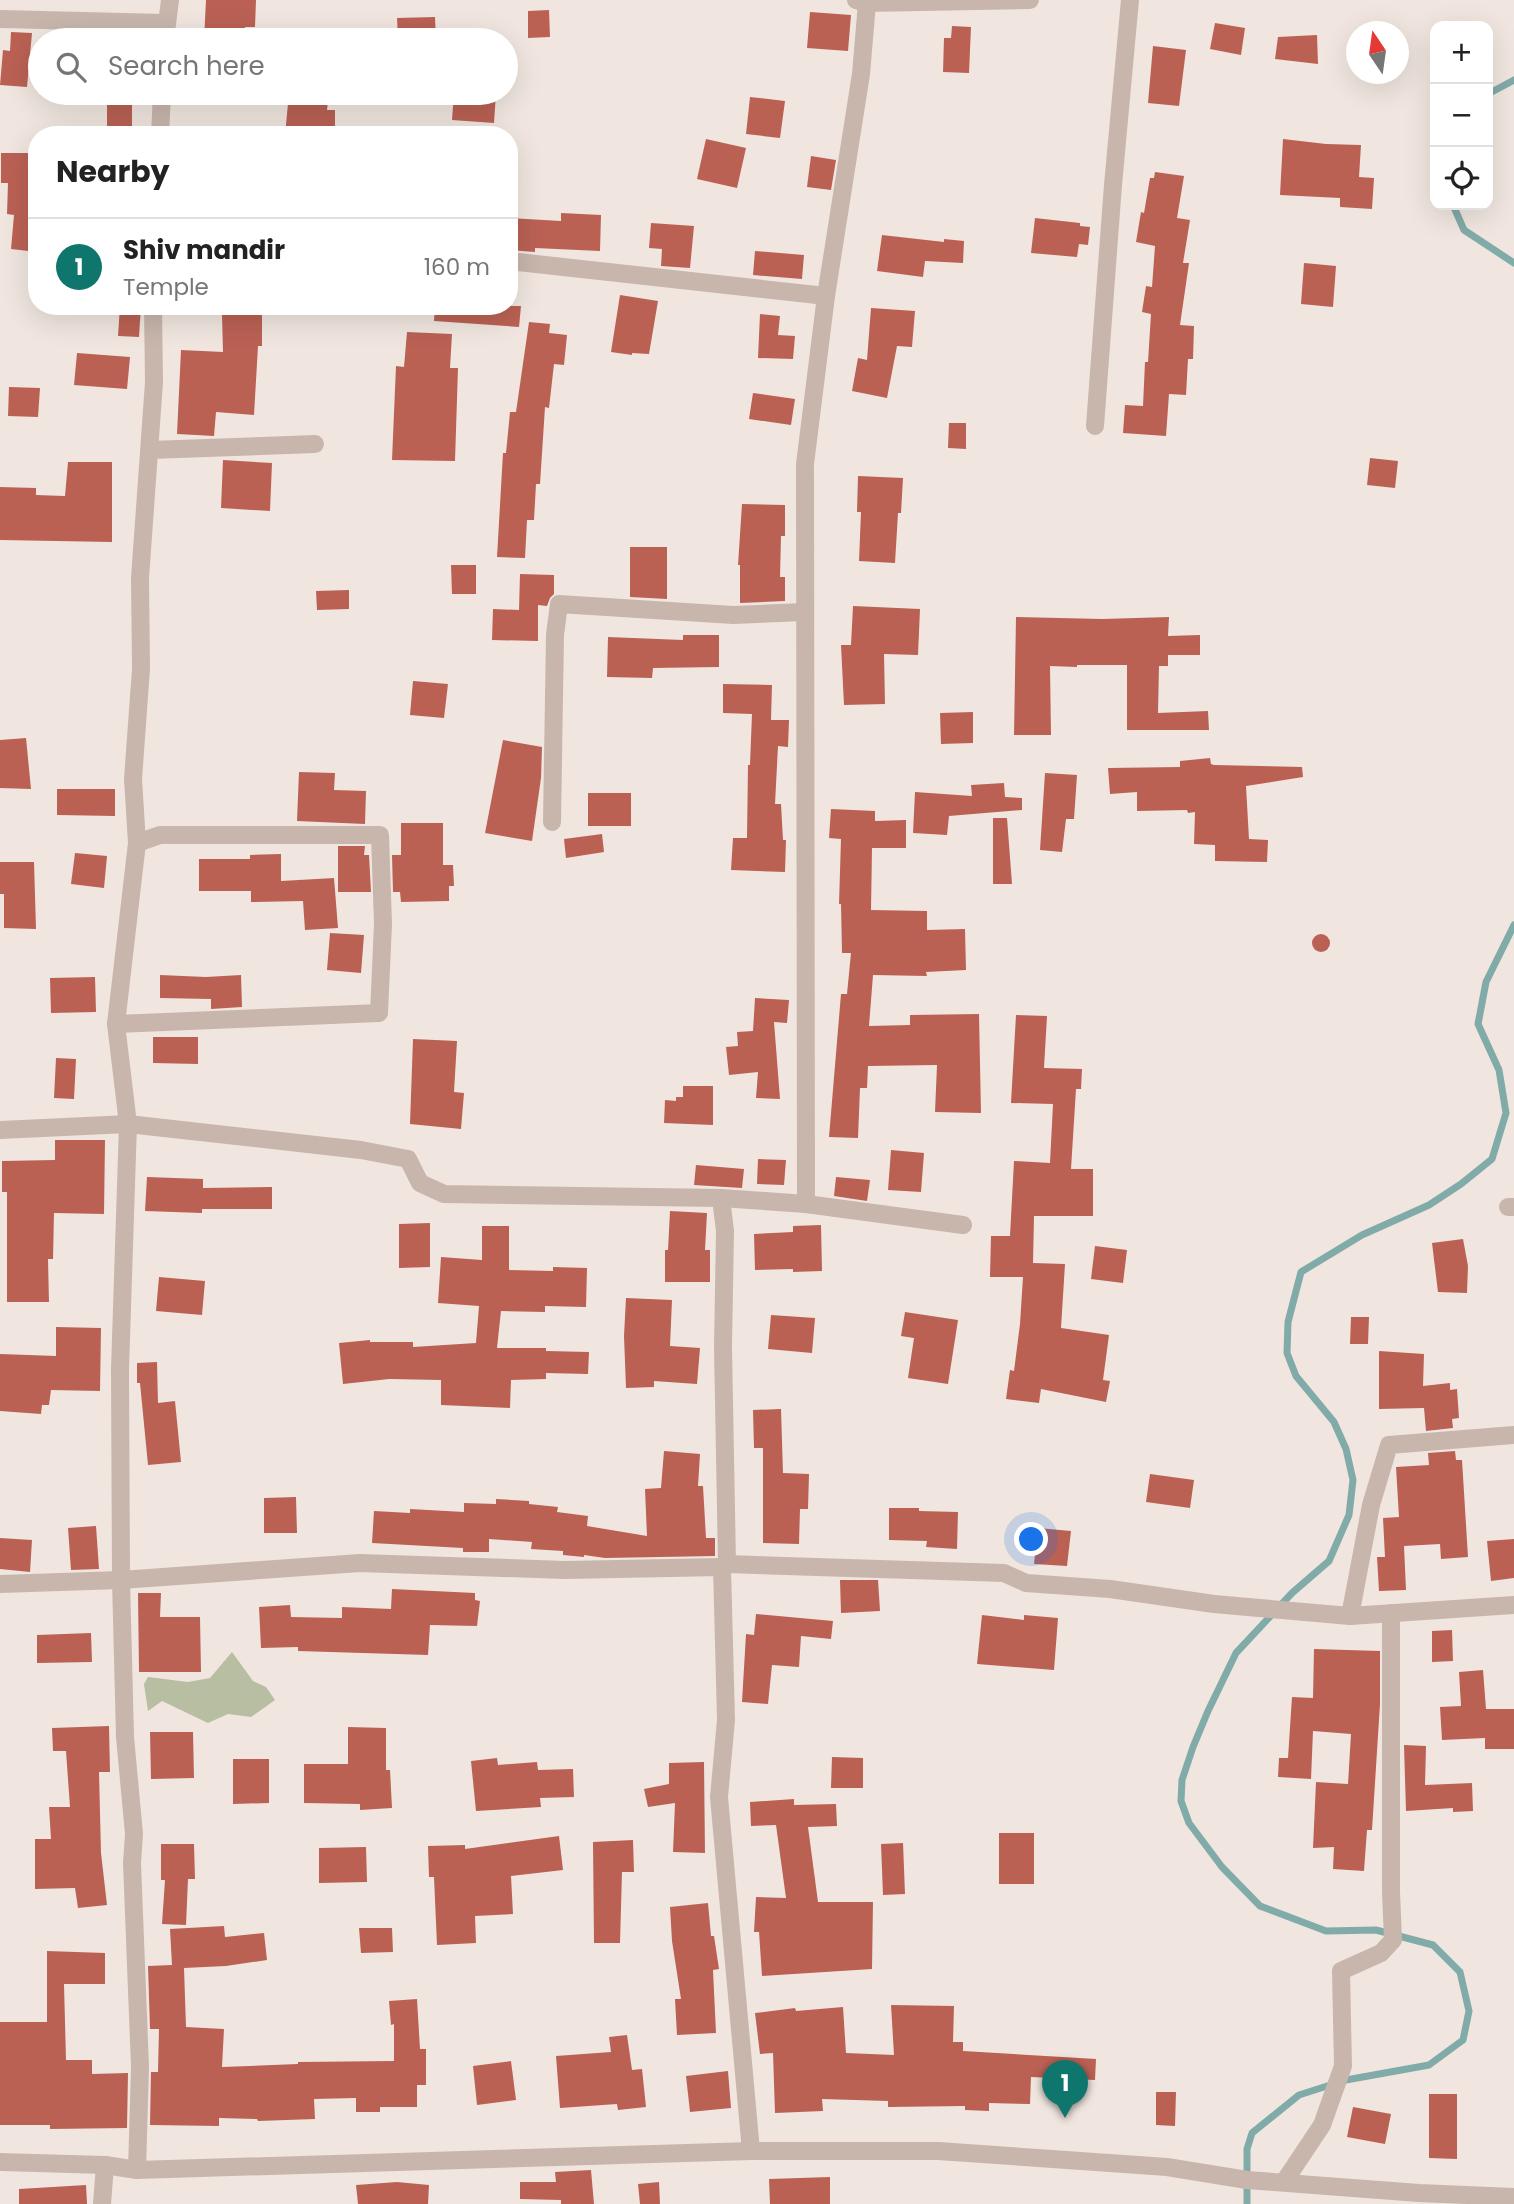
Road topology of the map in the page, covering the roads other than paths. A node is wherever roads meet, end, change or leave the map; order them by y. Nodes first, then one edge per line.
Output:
1 (170, 0) edge
2 (1030, 0) edge
3 (1130, 0) edge
4 (861, 1) edge
5 (0, 19) edge
6 (124, 28) edge
7 (167, 28) edge
8 (161, 105) edge
9 (160, 126) edge
10 (518, 262) edge
11 (826, 296) junction
12 (153, 315) edge
13 (1095, 426) dead end
14 (315, 444) dead end
15 (150, 450) junction
16 (804, 612) junction
17 (552, 822) dead end
18 (137, 843) junction
19 (116, 1024) junction
20 (128, 1124) junction
21 (0, 1130) edge
22 (721, 1198) junction
23 (806, 1204) junction
24 (963, 1225) dead end
25 (1514, 1435) edge
26 (724, 1566) junction
27 (121, 1580) junction
28 (0, 1584) edge
29 (1514, 1605) edge
30 (1391, 1613) junction
31 (1350, 1616) junction
32 (751, 2151) junction
33 (0, 2162) edge
34 (105, 2165) junction
35 (137, 2170) junction
36 (1284, 2182) junction
37 (1514, 2197) edge
38 (1418, 2198) edge
39 (102, 2204) edge

1 - 7 street
2 - 4 street
3 - 13 street
4 - 11 street
5 - 6 street
8 - 9 street
10 - 11 street
11 - 16 street
12 - 15 street
14 - 15 street
15 - 18 street
16 - 17 street
16 - 23 street
18 - 19 street
18 - 19 street
19 - 20 street
20 - 21 street
20 - 22 street
20 - 27 street
22 - 23 street
22 - 26 street
23 - 24 street
25 - 31 street
26 - 27 street
26 - 31 street
26 - 32 street
27 - 28 street
27 - 35 street
29 - 30 street
30 - 31 street
30 - 36 street
32 - 35 street
32 - 36 street
33 - 34 street
34 - 35 street
34 - 39 street
36 - 38 street
37 - 38 street

